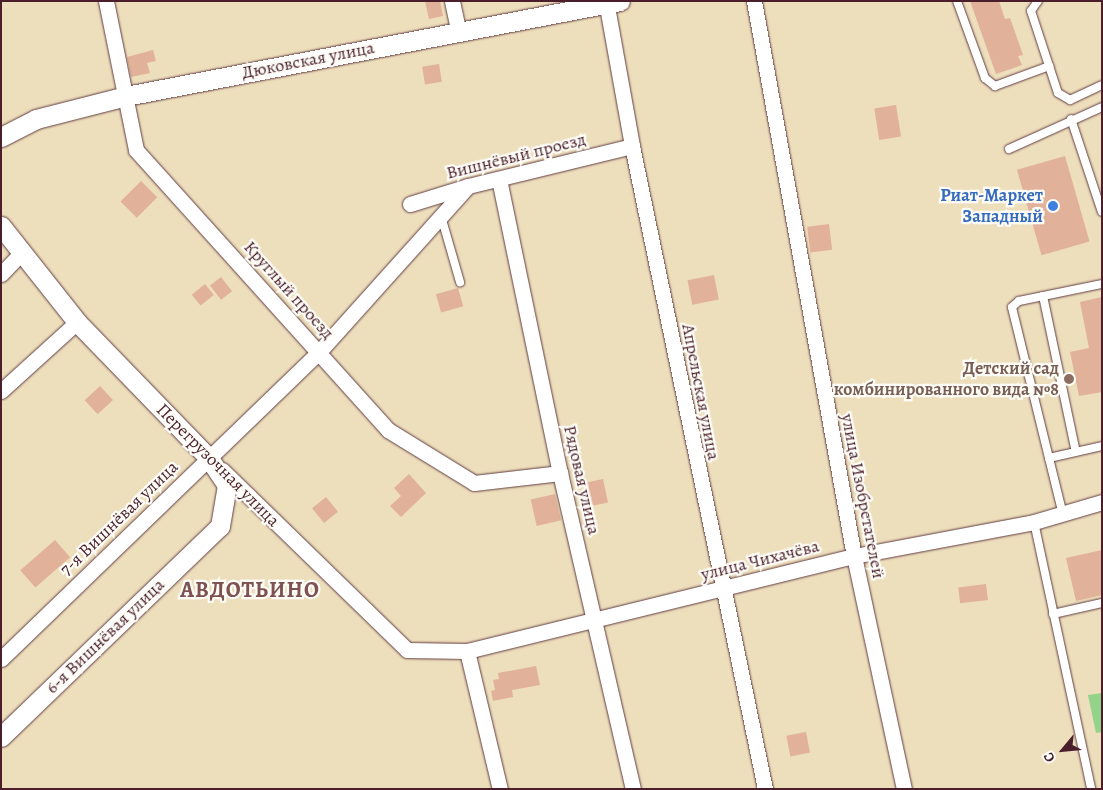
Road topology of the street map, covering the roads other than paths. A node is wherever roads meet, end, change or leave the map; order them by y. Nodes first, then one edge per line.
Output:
1 (106, 1) edge
2 (452, 1) edge
3 (754, 1) edge
4 (957, 1) edge
5 (1038, 1) edge
6 (611, 2) edge
7 (458, 30) junction
8 (1049, 66) junction
9 (1102, 85) edge
10 (126, 96) junction
11 (1102, 107) edge
12 (1071, 119) junction
13 (1, 138) edge
14 (632, 146) junction
15 (1009, 149) dead end
16 (499, 179) junction
17 (468, 186) junction
18 (410, 204) dead end
19 (1102, 212) edge
20 (441, 216) junction
21 (1, 226) edge
22 (20, 254) junction
23 (1, 274) edge
24 (460, 282) dead end
25 (1102, 284) edge
26 (1043, 296) junction
27 (77, 322) junction
28 (319, 352) junction
29 (1, 391) edge
30 (1102, 446) edge
31 (1076, 452) junction
32 (208, 457) junction
33 (1049, 458) junction
34 (560, 473) junction
35 (1102, 502) edge
36 (1063, 514) junction
37 (1034, 522) junction
38 (854, 556) junction
39 (721, 588) junction
40 (1102, 603) edge
41 (1053, 614) junction
42 (596, 621) junction
43 (467, 650) junction
44 (1, 659) edge
45 (1, 736) edge
46 (500, 789) edge
47 (633, 789) edge
48 (765, 789) edge
49 (904, 789) edge
50 (1091, 789) edge

1 - 10 street, Круглый проезд
2 - 7 street
3 - 38 street, улица Изобретателей
4 - 8 lane
5 - 8 lane
6 - 7 street, Дюковская улица
6 - 14 street, Апрельская улица
7 - 10 street, Дюковская улица
8 - 9 lane
10 - 13 street, Дюковская улица
10 - 28 street, Круглый проезд
11 - 12 lane
12 - 15 lane
12 - 19 lane
14 - 16 street, Вишнёвый проезд
14 - 39 street, Апрельская улица
16 - 17 street, Вишнёвый проезд
16 - 34 street, Рядовая улица
17 - 18 street, Вишнёвый проезд
17 - 20 street, 7-я Вишнёвая улица
20 - 24 lane
20 - 28 street, 7-я Вишнёвая улица
21 - 22 street, Перегрузочная улица
22 - 23 street
22 - 27 street, Перегрузочная улица
25 - 26 lane
26 - 31 lane
26 - 33 lane
27 - 29 street
27 - 32 street, Перегрузочная улица
28 - 32 street, 7-я Вишнёвая улица
28 - 34 street, Круглый проезд
30 - 31 lane
31 - 33 lane
32 - 43 street, Перегрузочная улица
32 - 44 street, 7-я Вишнёвая улица
32 - 45 street, 6-я Вишнёвая улица
33 - 36 lane
34 - 42 street, Рядовая улица
35 - 36 street, улица Чихачёва
36 - 37 street, улица Чихачёва
37 - 38 street, улица Чихачёва
37 - 41 lane
38 - 39 street, улица Чихачёва
38 - 49 street, улица Изобретателей
39 - 42 street, улица Чихачёва
39 - 48 street, Апрельская улица
40 - 41 lane
41 - 50 lane
42 - 43 street, улица Чихачёва
42 - 47 street, Рядовая улица
43 - 46 street

